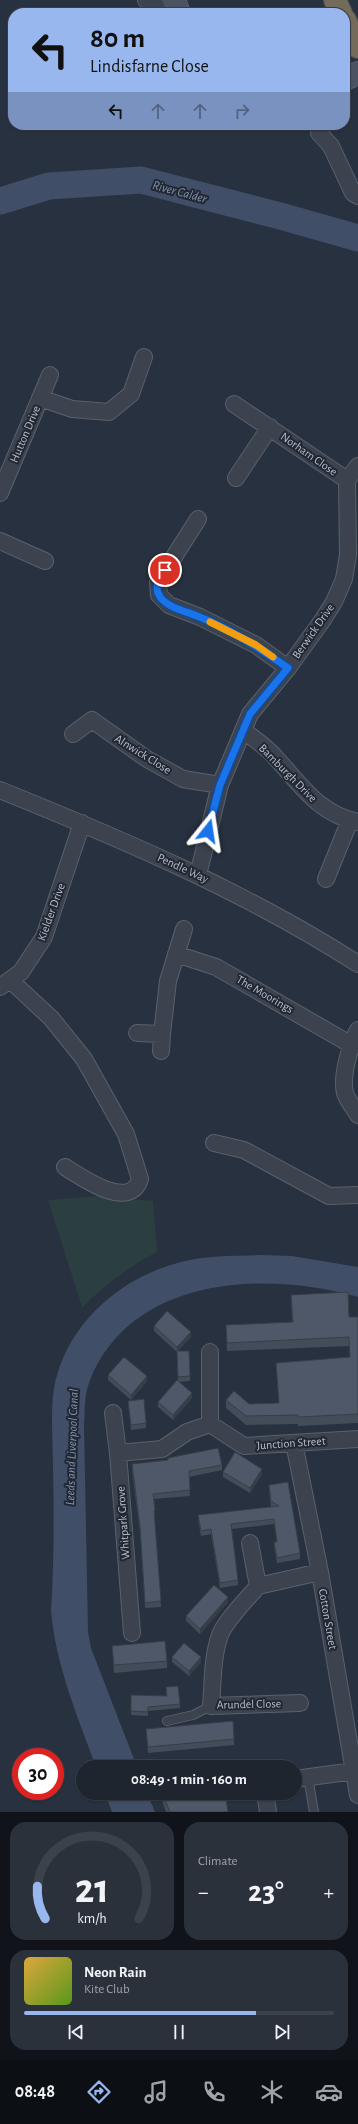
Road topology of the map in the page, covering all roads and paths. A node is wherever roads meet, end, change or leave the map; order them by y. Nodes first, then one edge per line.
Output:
1 (146, 0) edge
2 (160, 8) edge
3 (350, 30) edge
4 (358, 47) edge
5 (320, 133) dead end
6 (358, 196) edge
7 (144, 357) dead end
8 (50, 374) dead end
9 (40, 398) junction
10 (234, 404) dead end
11 (270, 427) junction
12 (358, 466) edge
13 (236, 478) dead end
14 (347, 480) junction
15 (0, 493) edge
16 (198, 519) dead end
17 (0, 542) edge
18 (45, 561) dead end
19 (351, 579) edge
20 (288, 668) junction
21 (243, 730) junction
22 (73, 734) dead end
23 (220, 785) junction
24 (0, 790) edge
25 (354, 821) edge
26 (82, 823) junction
27 (198, 875) junction
28 (326, 879) dead end
29 (184, 929) dead end
30 (176, 954) junction
31 (358, 964) edge
32 (5, 983) edge
33 (358, 1030) edge
34 (137, 1033) dead end
35 (162, 1034) junction
36 (350, 1044) junction
37 (161, 1051) dead end
38 (358, 1115) edge
39 (214, 1143) dead end
40 (65, 1167) dead end
41 (358, 1195) edge
42 (210, 1352) dead end
43 (112, 1413) dead end
44 (210, 1424) junction
45 (358, 1439) edge
46 (294, 1443) junction
47 (118, 1453) junction
48 (250, 1543) dead end
49 (320, 1572) junction
50 (258, 1586) junction
51 (132, 1633) dead end
52 (300, 1703) dead end
53 (211, 1706) junction
54 (167, 1721) dead end
55 (354, 1771) junction
56 (302, 1778) edge
57 (302, 1781) edge
58 (358, 1795) edge
59 (266, 1800) edge
60 (268, 1812) edge
61 (314, 1812) edge

1 - 2 street
3 - 4 highway
5 - 6 street
7 - 9 street
8 - 9 street, Hutton Drive
9 - 15 street, Hutton Drive
10 - 11 street, Norham Close
11 - 13 street, Norham Close
11 - 14 street, Norham Close
12 - 14 street
14 - 19 street, Berwick Drive
16 - 20 street
17 - 18 street
19 - 20 street, Berwick Drive
20 - 21 street, Berwick Drive
21 - 23 street, Berwick Drive
21 - 25 street, Bamburgh Drive
22 - 23 street, Alnwick Close
23 - 27 street, Berwick Drive
24 - 26 street, Pendle Way
25 - 28 street
26 - 27 street, Pendle Way
26 - 32 street, Kielder Drive
27 - 31 street, Pendle Way
29 - 30 street
30 - 35 street
30 - 36 street, The Moorings
32 - 40 street
33 - 36 street
34 - 35 street
35 - 37 street
36 - 38 street
39 - 41 street
42 - 44 street
43 - 47 street, Whitpark Grove
44 - 46 street, Junction Street
44 - 47 street
45 - 46 street, Junction Street
46 - 49 street, Cotton Street
47 - 51 street, Whitpark Grove
48 - 50 street
49 - 50 street
49 - 55 street, Cotton Street
50 - 53 street, Arundel Close
52 - 53 street, Arundel Close
53 - 54 lane
55 - 56 street
55 - 58 street, Cotton Street
57 - 61 lane
59 - 60 street

